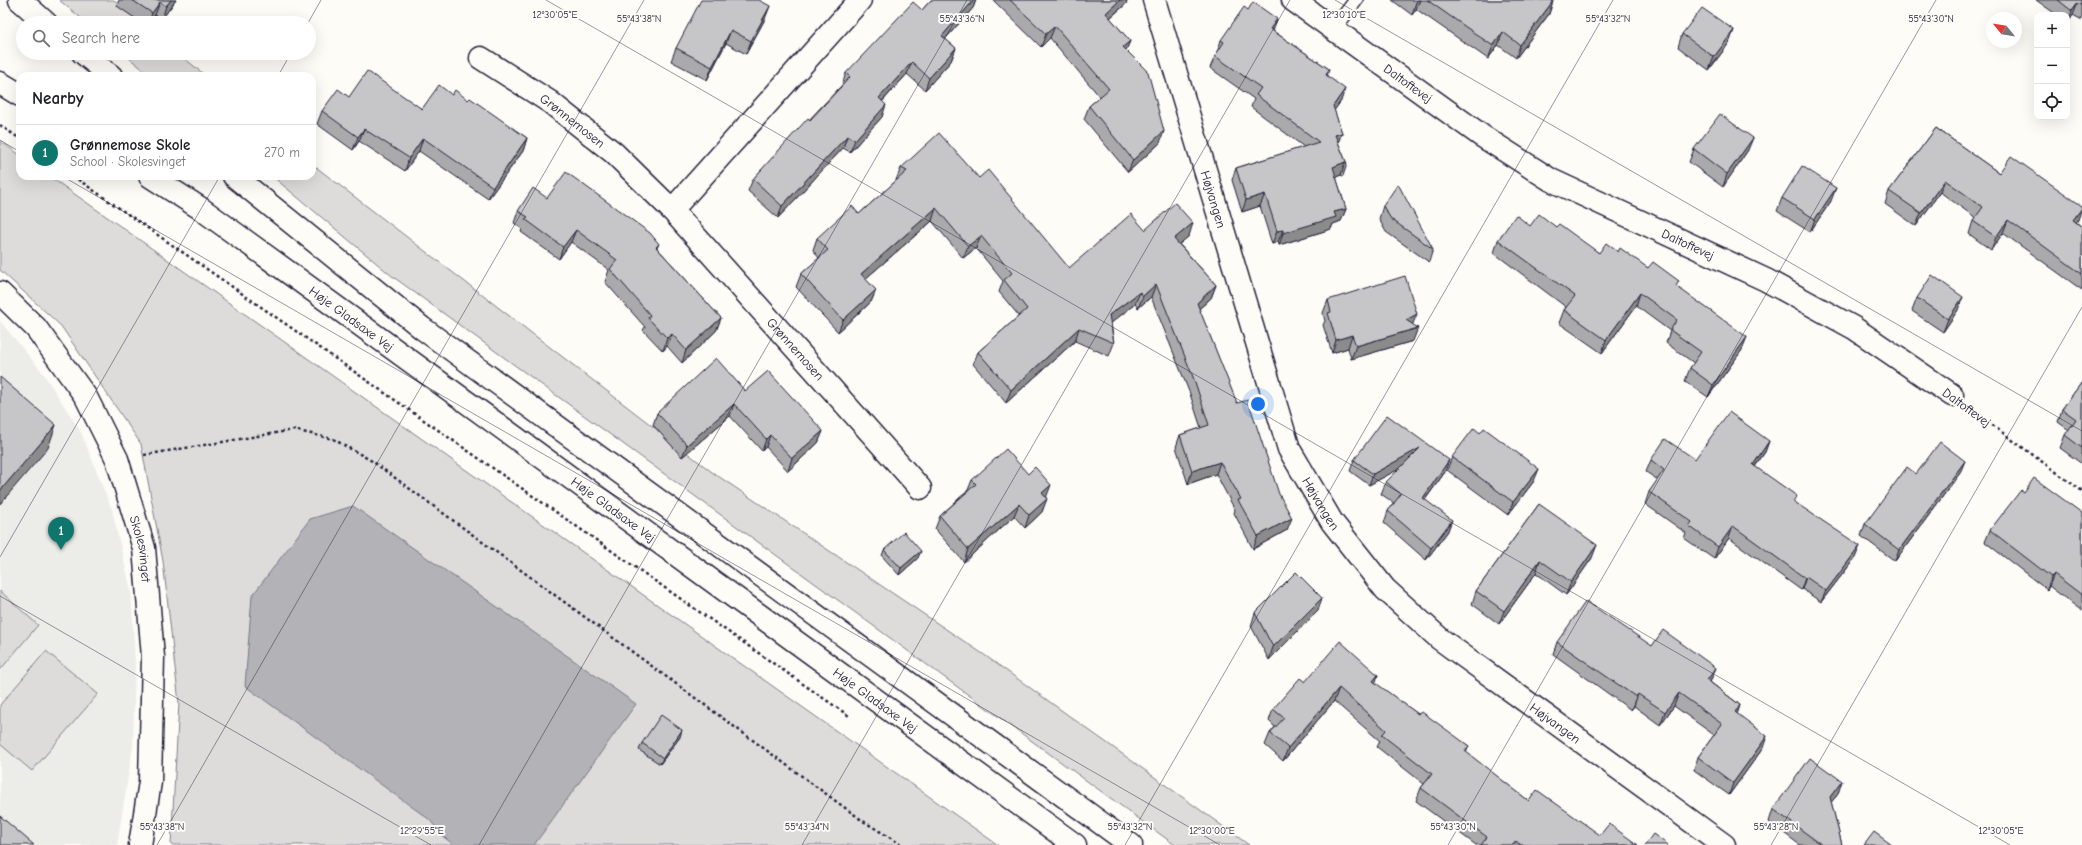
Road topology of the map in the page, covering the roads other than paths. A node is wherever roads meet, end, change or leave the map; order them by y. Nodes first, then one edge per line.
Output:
1 (20, 0) edge
2 (860, 0) edge
3 (1154, 0) edge
4 (1294, 0) edge
5 (1356, 0) edge
6 (38, 16) edge
7 (1334, 29) junction
8 (481, 58) dead end
9 (92, 60) edge
10 (106, 72) edge
11 (0, 83) edge
12 (16, 92) edge
13 (156, 180) edge
14 (239, 180) edge
15 (672, 210) junction
16 (0, 293) edge
17 (1952, 395) road end
18 (920, 488) dead end
19 (140, 845) edge
20 (1075, 845) edge
21 (1131, 845) edge
22 (1724, 845) edge

1 - 6 street
2 - 15 street
3 - 22 street, Højvangen
4 - 7 street, Daltoftevej
5 - 7 lane
7 - 17 street, Daltoftevej
8 - 15 street, Grønnemosen
9 - 10 street
11 - 12 street
13 - 20 street, Høje Gladsaxe Vej
14 - 21 street
15 - 18 street, Grønnemosen
16 - 19 street, Skolesvinget

